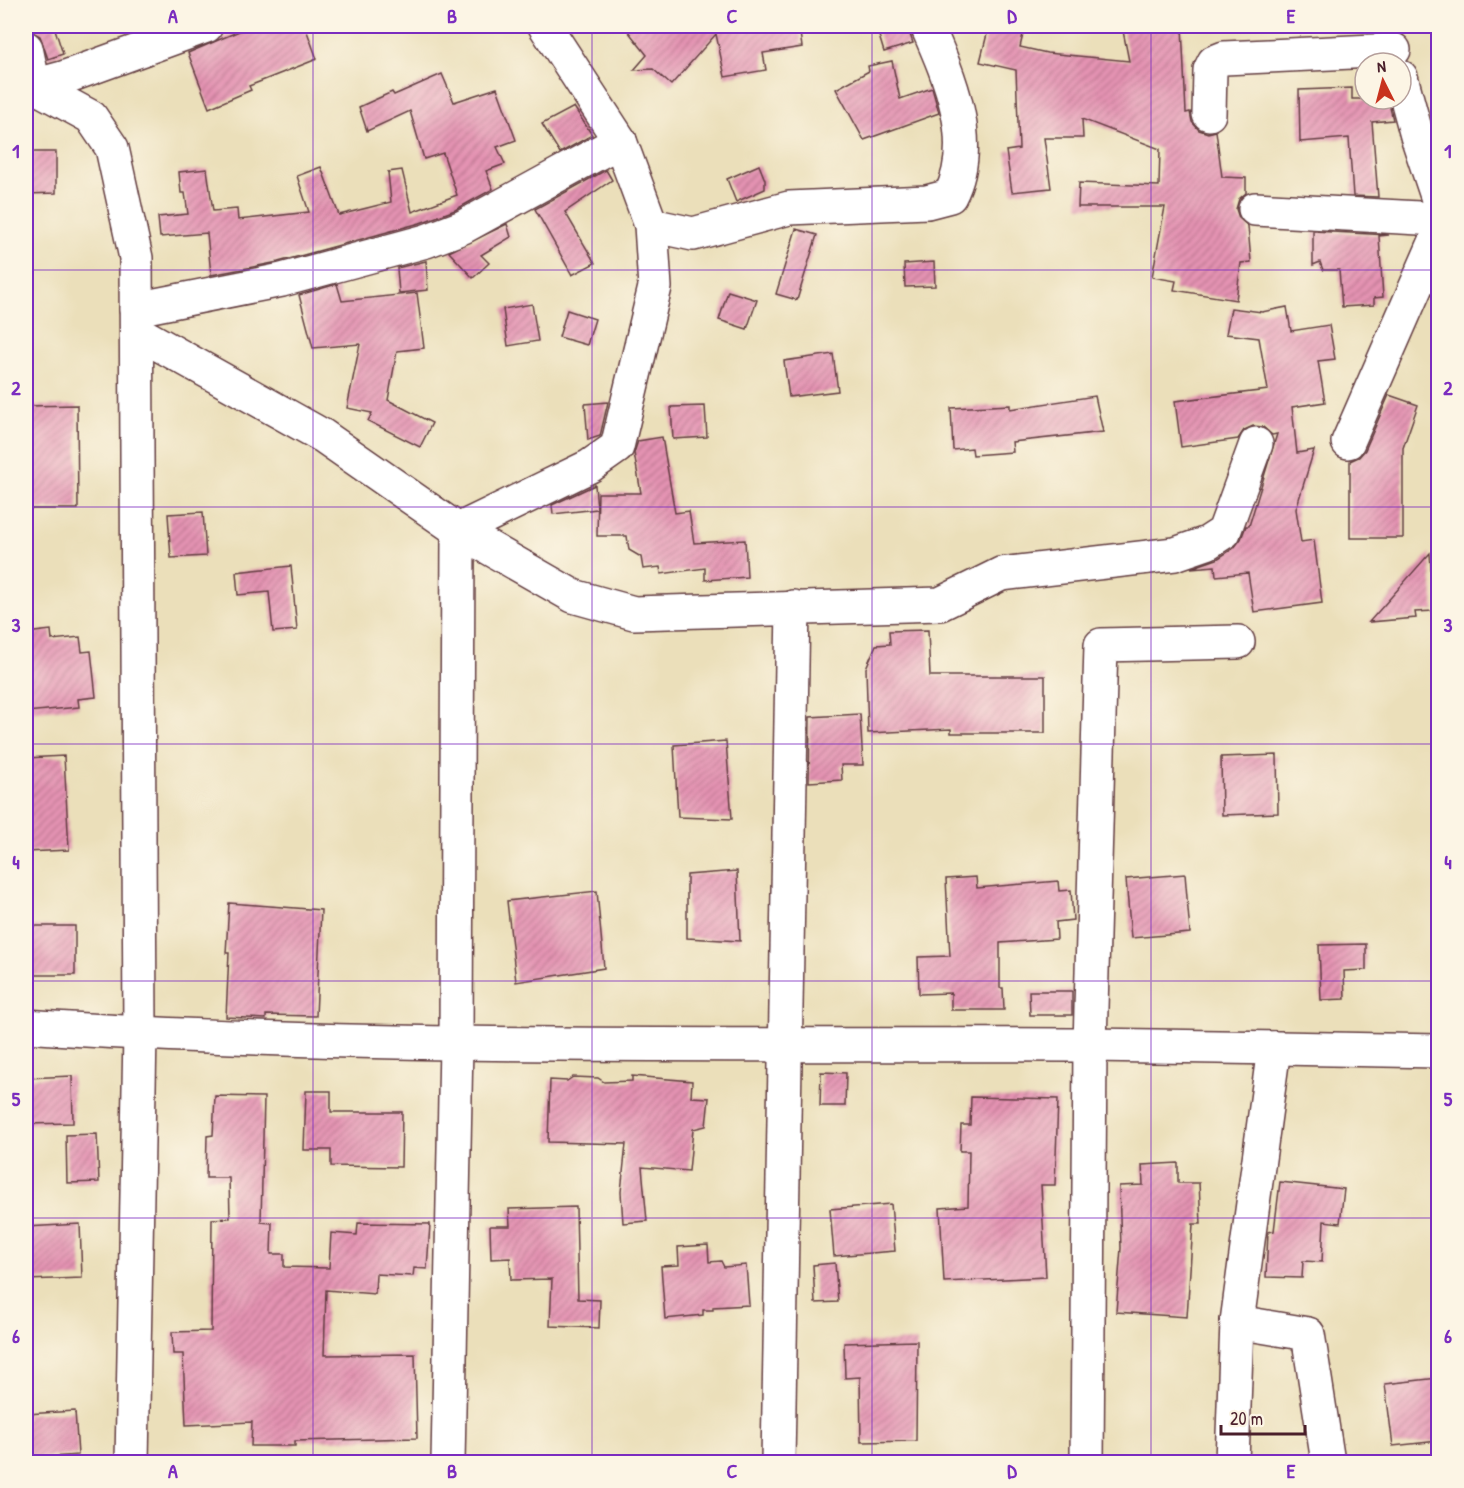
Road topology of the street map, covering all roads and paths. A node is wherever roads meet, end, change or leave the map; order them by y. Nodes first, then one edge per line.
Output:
1 (206, 26) edge
2 (544, 26) edge
3 (927, 26) edge
4 (26, 48) edge
5 (1353, 55) edge
6 (30, 87) edge
7 (1410, 111) edge
8 (1209, 114) dead end
9 (620, 141) junction
10 (1438, 199) edge
11 (1255, 209) dead end
12 (1438, 219) edge
13 (651, 225) junction
14 (1438, 236) edge
15 (137, 320) junction
16 (1348, 442) dead end
17 (1256, 444) dead end
18 (458, 530) junction
19 (793, 607) junction
20 (1238, 642) dead end
21 (26, 1026) edge
22 (140, 1034) junction
23 (456, 1044) junction
24 (1090, 1045) junction
25 (783, 1046) junction
26 (1274, 1048) junction
27 (1438, 1051) edge
28 (1237, 1322) junction
29 (132, 1462) edge
30 (448, 1462) edge
31 (778, 1462) edge
32 (1087, 1462) edge
33 (1232, 1462) edge
34 (1328, 1462) edge

1 - 6 street
2 - 9 street
3 - 13 street
4 - 6 street
5 - 8 street
6 - 15 street
7 - 10 street
9 - 13 street
9 - 15 street
11 - 12 street
13 - 18 street
14 - 16 street
15 - 18 street
15 - 22 street
17 - 19 street
18 - 19 street
18 - 23 street
19 - 25 street
20 - 24 street
21 - 22 street
22 - 23 street
22 - 29 street
23 - 25 street
23 - 30 street
24 - 25 street
24 - 26 street
24 - 32 street
25 - 31 street
26 - 27 street
26 - 28 street
28 - 33 street
28 - 34 street

